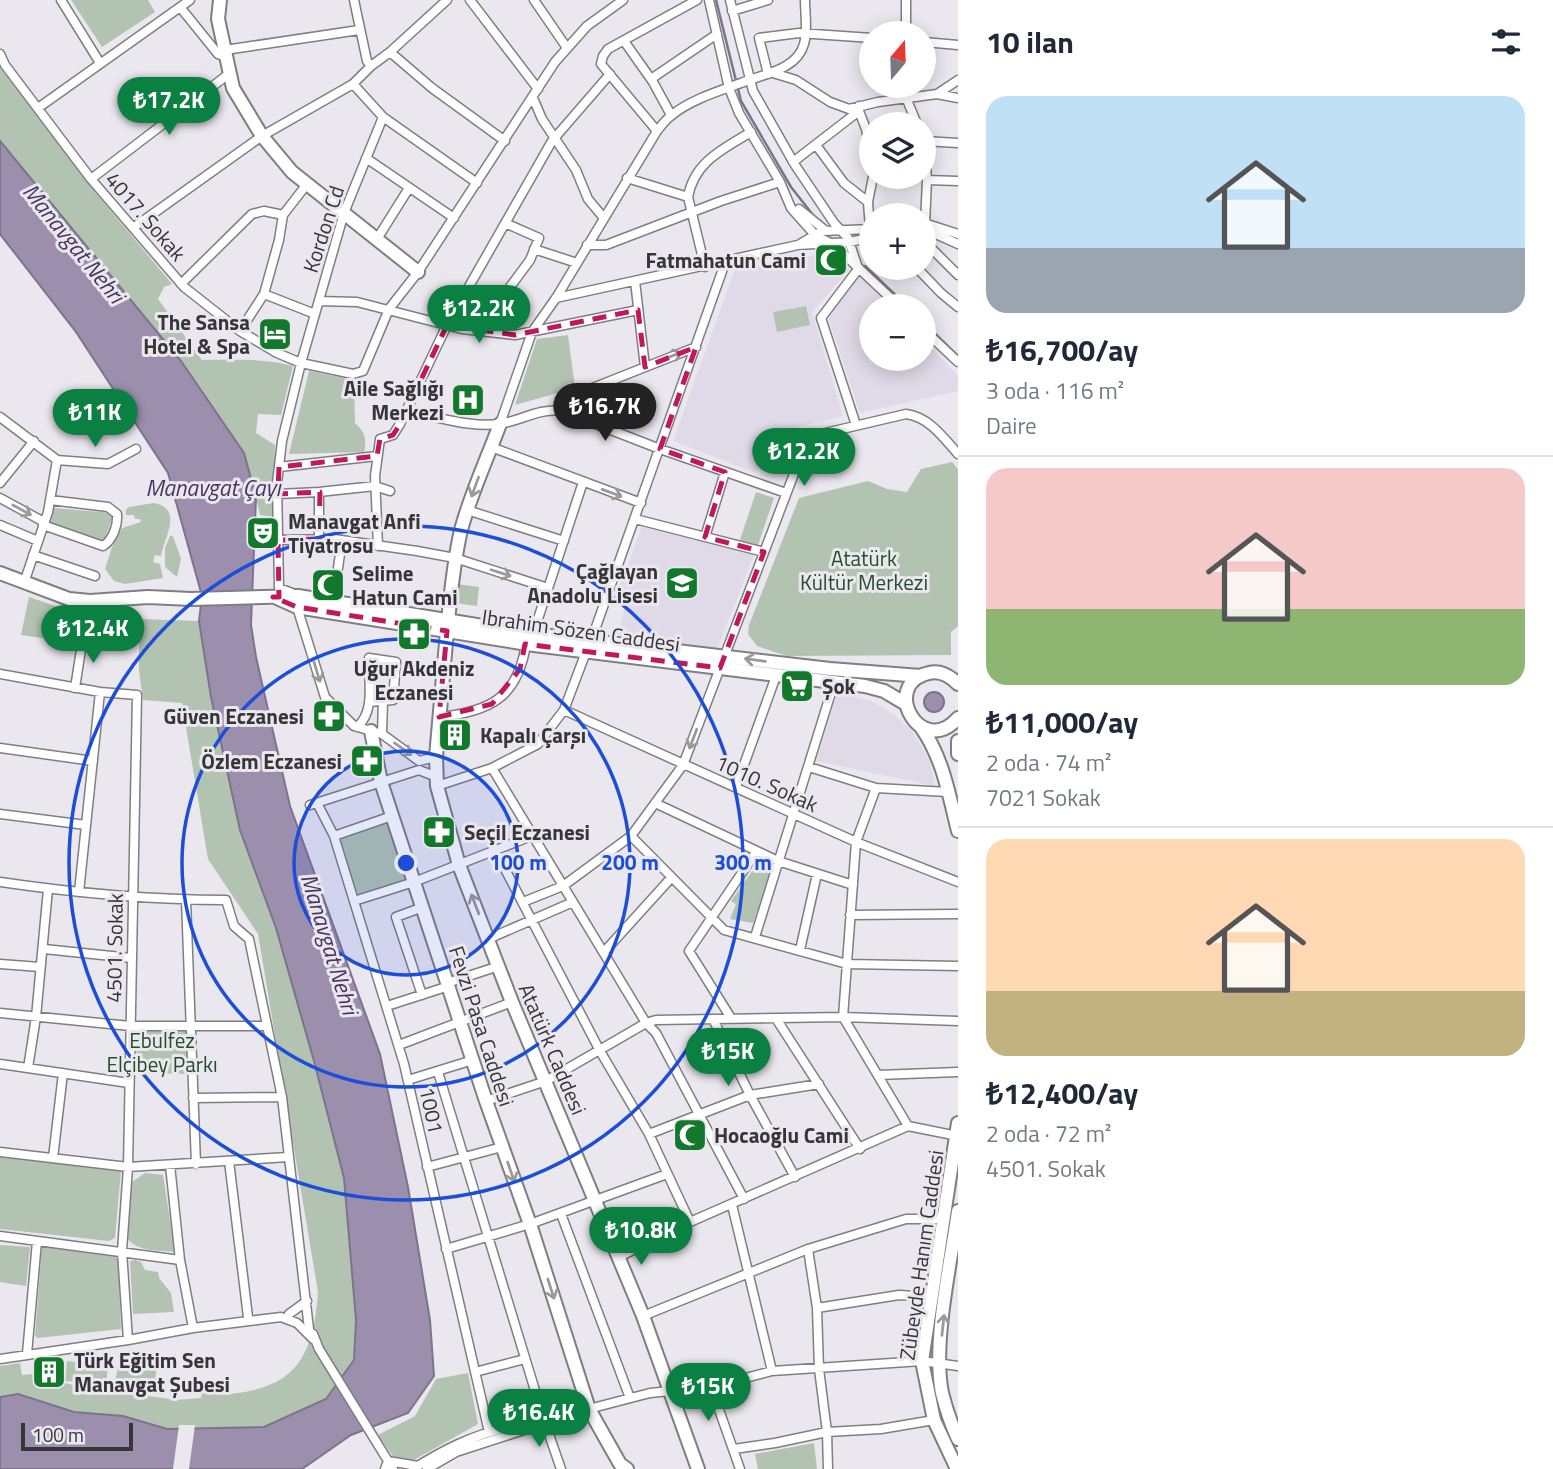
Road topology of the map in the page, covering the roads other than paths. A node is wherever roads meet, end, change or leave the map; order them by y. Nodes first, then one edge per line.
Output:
1 (61, 0) edge
2 (190, 0) edge
3 (220, 0) edge
4 (354, 0) edge
5 (447, 0) edge
6 (470, 0) edge
7 (534, 0) edge
8 (697, 0) edge
9 (709, 0) edge
10 (730, 0) edge
11 (768, 0) edge
12 (805, 0) edge
13 (906, 0) edge
14 (618, 2) edge
15 (180, 7) junction
16 (732, 11) junction
17 (906, 21) edge
18 (359, 30) junction
19 (805, 33) junction
20 (717, 34) junction
21 (859, 37) edge
22 (624, 41) junction
23 (936, 43) edge
24 (958, 45) edge
25 (567, 48) junction
26 (390, 52) junction
27 (0, 54) edge
28 (226, 54) junction
29 (100, 63) junction
30 (371, 66) junction
31 (230, 73) junction
32 (770, 73) junction
33 (610, 74) junction
34 (651, 79) junction
35 (958, 80) edge
36 (747, 81) junction
37 (353, 84) junction
38 (732, 87) junction
39 (538, 89) junction
40 (937, 94) junction
41 (533, 98) junction
42 (958, 98) edge
43 (907, 100) junction
44 (38, 108) junction
45 (859, 109) junction
46 (860, 112) edge
47 (912, 112) edge
48 (671, 115) junction
49 (383, 117) junction
50 (657, 131) junction
51 (751, 132) junction
52 (262, 136) junction
53 (555, 137) junction
54 (505, 141) junction
55 (936, 142) edge
56 (958, 143) edge
57 (816, 145) junction
58 (366, 159) junction
59 (793, 162) junction
60 (627, 178) junction
61 (91, 179) junction
62 (936, 180) edge
63 (958, 181) edge
64 (780, 182) junction
65 (477, 183) junction
66 (307, 184) junction
67 (409, 188) junction
68 (871, 189) edge
69 (786, 194) junction
70 (688, 197) junction
71 (868, 202) joint
72 (344, 213) junction
73 (692, 213) junction
74 (283, 215) junction
75 (603, 217) junction
76 (454, 218) junction
77 (505, 223) junction
78 (936, 227) edge
79 (133, 228) junction
80 (841, 229) junction
81 (826, 231) junction
82 (859, 231) edge
83 (958, 234) edge
84 (936, 235) edge
85 (816, 236) junction
86 (859, 237) edge
87 (377, 239) junction
88 (849, 242) junction
89 (833, 244) junction
90 (958, 244) edge
91 (798, 245) junction
92 (587, 246) junction
93 (534, 249) junction
94 (936, 254) edge
95 (725, 262) junction
96 (577, 263) junction
97 (705, 267) junction
98 (858, 267) junction
99 (418, 272) junction
100 (958, 275) edge
101 (929, 280) edge
102 (635, 281) junction
103 (181, 284) junction
104 (264, 294) junction
105 (886, 294) edge
106 (556, 298) junction
107 (319, 301) junction
108 (958, 307) edge
109 (389, 309) junction
110 (638, 310) junction
111 (315, 314) junction
112 (447, 325) junction
113 (240, 331) junction
114 (486, 331) junction
115 (532, 332) junction
116 (936, 341) edge
117 (696, 347) junction
118 (958, 362) edge
119 (301, 363) junction
120 (645, 367) junction
121 (506, 406) junction
122 (562, 411) junction
123 (407, 412) junction
124 (0, 417) edge
125 (519, 417) junction
126 (500, 424) junction
127 (856, 425) junction
128 (34, 441) junction
129 (491, 447) junction
130 (136, 449) dead end
131 (660, 449) junction
132 (958, 454) edge
133 (377, 456) junction
134 (57, 460) junction
135 (279, 467) junction
136 (725, 472) junction
137 (0, 482) edge
138 (583, 482) junction
139 (375, 486) junction
140 (390, 491) dead end
141 (319, 492) junction
142 (278, 494) junction
143 (786, 494) junction
144 (0, 498) edge
145 (50, 500) junction
146 (640, 503) junction
147 (467, 510) junction
148 (635, 519) junction
149 (44, 524) junction
150 (0, 525) edge
151 (705, 537) junction
152 (319, 539) junction
153 (278, 540) junction
154 (342, 540) junction
155 (38, 541) junction
156 (564, 541) junction
157 (378, 546) junction
158 (764, 552) junction
159 (33, 555) junction
160 (455, 558) junction
161 (338, 568) dead end
162 (0, 573) edge
163 (95, 576) dead end
164 (0, 580) edge
165 (24, 583) junction
166 (548, 588) junction
167 (164, 599) junction
168 (297, 601) junction
169 (447, 626) junction
170 (83, 637) dead end
171 (529, 639) junction
172 (589, 646) junction
173 (721, 662) junction
174 (0, 674) edge
175 (776, 676) junction
176 (921, 676) junction
177 (955, 679) edge
178 (834, 683) junction
179 (75, 688) junction
180 (100, 692) junction
181 (383, 700) junction
182 (369, 702) junction
183 (906, 704) junction
184 (564, 710) junction
185 (439, 717) junction
186 (958, 718) edge
187 (921, 726) junction
188 (357, 727) junction
189 (376, 733) junction
190 (958, 741) edge
191 (0, 748) edge
192 (958, 754) edge
193 (436, 757) junction
194 (93, 761) junction
195 (683, 765) junction
196 (809, 767) junction
197 (492, 768) junction
198 (437, 781) junction
199 (381, 782) junction
200 (736, 787) junction
201 (876, 788) junction
202 (948, 792) junction
203 (655, 803) junction
204 (0, 814) edge
205 (794, 814) junction
206 (392, 817) junction
207 (86, 825) junction
208 (958, 831) edge
209 (534, 835) junction
210 (334, 836) junction
211 (631, 836) junction
212 (856, 842) junction
213 (495, 850) junction
214 (756, 852) junction
215 (779, 861) junction
216 (460, 865) junction
217 (817, 874) junction
218 (671, 878) junction
219 (0, 882) edge
220 (414, 882) junction
221 (958, 882) edge
222 (853, 885) junction
223 (563, 886) junction
224 (48, 889) junction
225 (79, 892) junction
226 (133, 897) junction
227 (186, 900) junction
228 (354, 901) junction
229 (523, 902) junction
230 (573, 902) junction
231 (423, 907) junction
232 (958, 914) edge
233 (850, 915) junction
234 (710, 917) junction
235 (532, 920) junction
236 (755, 937) junction
237 (488, 939) junction
238 (44, 949) junction
239 (800, 950) junction
240 (604, 951) junction
241 (131, 958) junction
242 (0, 964) edge
243 (847, 964) junction
244 (958, 965) edge
245 (499, 966) junction
246 (40, 967) junction
247 (448, 985) junction
248 (422, 995) junction
249 (512, 1002) junction
250 (387, 1006) junction
251 (0, 1013) edge
252 (36, 1017) junction
253 (843, 1017) junction
254 (731, 1018) junction
255 (713, 1019) junction
256 (777, 1020) junction
257 (958, 1021) edge
258 (460, 1022) junction
259 (646, 1023) junction
260 (130, 1026) junction
261 (266, 1026) junction
262 (191, 1027) junction
263 (399, 1045) junction
264 (600, 1051) junction
265 (473, 1060) junction
266 (0, 1064) edge
267 (29, 1068) junction
268 (438, 1072) junction
269 (958, 1072) edge
270 (63, 1073) junction
271 (878, 1075) junction
272 (408, 1080) junction
273 (546, 1081) junction
274 (128, 1083) junction
275 (819, 1084) junction
276 (750, 1095) junction
277 (282, 1097) junction
278 (193, 1098) junction
279 (486, 1101) junction
280 (700, 1114) junction
281 (908, 1126) junction
282 (957, 1132) edge
283 (649, 1134) junction
284 (502, 1147) junction
285 (860, 1149) junction
286 (0, 1152) edge
287 (288, 1157) junction
288 (53, 1158) junction
289 (464, 1158) junction
290 (229, 1161) junction
291 (196, 1164) junction
292 (170, 1165) junction
293 (128, 1167) junction
294 (427, 1167) junction
295 (667, 1174) junction
296 (795, 1177) junction
297 (744, 1199) junction
298 (597, 1201) junction
299 (732, 1205) junction
300 (958, 1211) edge
301 (561, 1214) junction
302 (944, 1219) junction
303 (690, 1222) junction
304 (530, 1224) junction
305 (0, 1236) edge
306 (489, 1237) junction
307 (37, 1241) junction
308 (446, 1249) junction
309 (808, 1249) junction
310 (122, 1251) junction
311 (619, 1257) junction
312 (180, 1260) junction
313 (748, 1273) junction
314 (932, 1297) junction
315 (307, 1301) junction
316 (817, 1308) junction
317 (289, 1314) junction
318 (248, 1317) junction
319 (643, 1317) junction
320 (212, 1325) junction
321 (192, 1328) junction
322 (309, 1329) junction
323 (313, 1339) junction
324 (128, 1340) junction
325 (27, 1354) junction
326 (0, 1359) edge
327 (526, 1359) junction
328 (922, 1361) junction
329 (939, 1364) junction
330 (958, 1366) edge
331 (819, 1369) junction
332 (772, 1371) junction
333 (475, 1372) junction
334 (711, 1388) junction
335 (668, 1392) junction
336 (630, 1398) junction
337 (589, 1409) junction
338 (934, 1420) junction
339 (539, 1422) junction
340 (489, 1432) junction
341 (827, 1432) junction
342 (958, 1439) edge
343 (734, 1449) junction
344 (387, 1463) edge
345 (419, 1468) edge
346 (955, 1468) edge
347 (561, 1469) edge
348 (626, 1469) edge
349 (698, 1469) edge
350 (740, 1469) edge
351 (828, 1469) edge

1 - 29 street
2 - 15 street
3 - 28 street
4 - 18 street
5 - 26 street
6 - 39 street
7 - 25 street
8 - 22 street
9 - 20 street
10 - 16 street
11 - 16 street
12 - 19 street
13 - 17 street
14 - 25 street
15 - 28 street
15 - 29 street
16 - 36 street
18 - 28 street
18 - 30 street
19 - 21 street
19 - 32 street
19 - 32 street
20 - 34 street
20 - 38 street
22 - 33 street
22 - 34 street
23 - 24 street
25 - 39 street
26 - 30 street
26 - 54 street
27 - 44 street, 4017. Sokak
28 - 31 street
29 - 44 street
30 - 37 street
31 - 52 street
31 - 61 street
32 - 36 street
32 - 45 street
33 - 50 street
33 - 53 street
34 - 48 street
35 - 40 street
36 - 38 street
36 - 59 street
37 - 49 street
37 - 52 street
38 - 48 street
38 - 51 street
39 - 41 street
40 - 42 street
40 - 43 street
41 - 53 street
41 - 54 street
43 - 45 street
43 - 47 street
44 - 61 street, 4017. Sokak
45 - 46 street
45 - 57 street
48 - 50 street
49 - 58 street, Kordon Cd
49 - 65 street
50 - 60 street
51 - 64 street
51 - 70 street
52 - 66 street
52 - 79 street
53 - 75 street
53 - 77 street
54 - 65 street
55 - 56 street
57 - 59 street
57 - 71 street
58 - 67 street
58 - 72 street, Kordon Cd
59 - 80 street
60 - 70 street
60 - 75 street
61 - 79 street, 4017. Sokak
62 - 63 street
64 - 69 street
64 - 73 street
65 - 76 street
66 - 72 street
66 - 74 street
67 - 76 street
67 - 87 street
68 - 71 street
69 - 81 street
69 - 85 street
70 - 73 street
72 - 87 street
72 - 107 street, Kordon Cd
73 - 92 street
73 - 97 street
74 - 103 street
74 - 104 street
75 - 92 street
76 - 99 street
77 - 93 street
77 - 112 street
78 - 83 street
79 - 103 street, 4017. Sokak
80 - 81 street
80 - 82 street
80 - 88 street
81 - 85 street
84 - 90 street
85 - 89 street
85 - 91 street
86 - 88 street
87 - 99 street
88 - 89 street
88 - 98 street
89 - 91 street
89 - 98 street
91 - 95 street
92 - 96 street
93 - 96 street
93 - 114 street
94 - 100 street
95 - 97 street
95 - 117 street
96 - 106 street
97 - 102 street
98 - 105 street
98 - 127 street
99 - 109 street
101 - 108 street
102 - 106 street
102 - 110 street
103 - 113 street, 4017. Sokak
104 - 111 street
104 - 113 street
106 - 115 street
107 - 109 street
107 - 111 street, Kordon Cd
109 - 112 street
109 - 119 street, 4017. Sokak
110 - 115 street
110 - 120 street
111 - 119 street, Kordon Cd
112 - 114 street
112 - 123 street
113 - 119 street, 4017. Sokak
114 - 115 street
115 - 121 street
116 - 118 street
120 -> 117 street
117 - 131 street
119 - 135 street, Kordon Cd
120 - 122 street
121 - 125 street
121 - 126 street
122 - 125 street
122 - 131 street
123 - 126 street
123 - 133 street
124 - 128 street
125 - 126 street
126 - 129 street, Atatürk Caddesi
127 - 132 street
127 - 143 street
128 - 134 street
128 - 137 street
129 - 138 street
129 -> 147 street, Atatürk Caddesi
130 - 134 street
131 - 136 street
131 - 146 street
133 - 135 street
133 - 139 street
134 - 145 street
135 - 142 street, Kordon Cd
136 - 143 street
136 - 151 street
138 -> 146 street
138 - 156 street
139 - 140 street
139 - 141 street
139 - 157 street
141 - 142 street
141 - 152 street
142 - 153 street, Kordon Cd
143 - 158 street
144 -> 149 street
145 - 149 street
145 - 149 street
146 - 148 street
147 - 156 street
147 - 160 street, Atatürk Caddesi
148 - 151 street
148 - 172 street
149 - 155 street
150 - 155 street
151 - 158 street
152 - 153 street
152 - 154 street
153 - 168 street, Kordon Cd
154 - 157 street
154 - 161 street
155 - 159 street
156 - 166 street
157 - 160 street
158 - 173 street
159 - 163 street
159 - 165 street
160 -> 166 street
160 - 169 street, Atatürk Caddesi
162 - 165 street
164 - 167 street
165 - 167 street
166 - 171 street
167 - 168 street, Ibrahim Sözen Caddesi
168 - 169 street, Ibrahim Sözen Caddesi
168 -> 188 street
169 - 171 street, Ibrahim Sözen Caddesi
169 - 185 street, Atatürk Caddesi
170 - 179 street
171 - 172 street, Ibrahim Sözen Caddesi
171 - 185 street
172 - 173 street, Ibrahim Sözen Caddesi
172 - 184 street
173 - 175 street, Ibrahim Sözen Caddesi
176 -> 173 street, Ibrahim Sözen Caddesi
173 -> 195 street
174 - 179 street, 4501. Sokak
175 - 178 street, Ibrahim Sözen Caddesi
175 - 200 street
176 - 177 street, Ibrahim Sözen Caddesi
176 - 183 street
178 - 183 street, Ibrahim Sözen Caddesi
178 - 196 street
179 - 180 street, 4501. Sokak
180 - 194 street
180 - 226 street, 4501. Sokak
181 - 182 street
181 - 182 street
181 - 189 street
182 - 188 street
183 - 187 street
184 - 195 street, 1010. Sokak
184 - 197 street
185 - 193 street, Atatürk Caddesi
186 - 187 street
187 - 202 street
188 - 189 street
189 -> 193 street
189 - 199 street, Fevzi Pasa Caddesi
190 - 192 street
191 - 194 street
193 - 198 street, Atatürk Caddesi
194 - 207 street
195 - 200 street, 1010. Sokak
195 - 203 street
196 - 201 street
196 - 205 street
197 - 198 street
197 - 209 street
198 - 199 street
198 - 216 street, Atatürk Caddesi
199 - 206 street, Fevzi Pasa Caddesi
199 - 210 street, 1001
200 - 205 street, 1010. Sokak
201 - 202 street
201 - 212 street
202 - 208 street
203 - 211 street
203 - 214 street
204 - 207 street
205 - 212 street, 1010. Sokak
205 - 215 street
206 - 210 street
206 - 220 street, Fevzi Pasa Caddesi
207 - 225 street
209 - 213 street
209 - 223 street
210 - 228 street, 1001
211 - 218 street
211 - 223 street
212 - 221 street, 1010. Sokak
212 - 222 street
213 - 216 street
213 - 229 street
214 - 215 street
214 - 234 street
215 - 217 street
215 - 236 street
216 - 220 street
237 -> 216 street, Atatürk Caddesi
217 - 222 street
217 - 239 street
218 - 234 street
218 - 240 street
219 - 224 street
220 - 228 street
220 - 231 street, Fevzi Pasa Caddesi
222 - 233 street
223 - 229 street
223 - 230 street
224 - 225 street
224 - 238 street
225 - 226 street
226 - 227 street
226 - 241 street, 4501. Sokak
227 - 261 street
227 - 262 street
228 - 250 street, 1001
229 - 235 street
230 - 235 street
230 - 240 street
231 - 247 street, Fevzi Pasa Caddesi
231 - 248 street
232 - 233 street
233 - 243 street
234 - 236 street
234 - 254 street
235 - 237 street
235 - 264 street
236 - 239 street
237 - 245 street, Atatürk Caddesi
238 - 241 street
238 - 246 street
239 - 243 street
240 - 259 street
241 - 260 street, 4501. Sokak
242 - 246 street
243 - 244 street
243 - 253 street
245 - 247 street
245 - 249 street, Atatürk Caddesi
246 - 252 street
247 - 248 street
247 - 258 street, Fevzi Pasa Caddesi
248 - 250 street
249 - 258 street
249 - 273 street, Atatürk Caddesi
250 - 263 street, 1001
251 - 252 street
252 - 260 street
252 - 267 street
253 - 256 street
253 - 257 street
253 - 271 street
254 - 255 street
254 - 256 street
255 - 259 street
255 - 276 street
256 - 275 street
258 - 263 street
258 - 265 street, Fevzi Pasa Caddesi
259 - 264 street
259 - 280 street
260 - 262 street
260 - 274 street, 4501. Sokak
261 - 262 street
261 - 277 street
262 - 278 street
263 - 272 street, 1001
264 - 273 street
264 - 283 street
265 - 268 street
265 - 279 street, Fevzi Pasa Caddesi
266 - 267 street
267 - 270 street
268 - 272 street
268 - 289 street
269 - 271 street
270 - 274 street
270 - 288 street
271 - 281 street
272 - 294 street, 1001
273 - 279 street
273 - 298 street, Atatürk Caddesi
274 - 293 street, 4501. Sokak
275 - 276 street
275 - 285 street
276 - 280 street
276 - 296 street
277 - 278 street
277 - 287 street
278 - 291 street
279 - 284 street, Fevzi Pasa Caddesi
280 - 283 street
280 - 297 street
281 - 282 street
281 - 285 street
282 - 302 street, Zübeyde Hanım Caddesi
283 - 295 street
284 - 289 street
284 -> 304 street, Fevzi Pasa Caddesi
285 - 296 street
286 - 288 street
287 - 290 street
287 - 315 street
288 - 293 street
289 - 294 street
289 - 306 street
290 - 291 street
290 - 318 street
291 - 292 street
292 - 293 street
292 - 312 street
293 - 310 street, 4501. Sokak
294 - 308 street, 1001
295 - 298 street
295 - 303 street
296 - 297 street
297 - 299 street
298 - 301 street
298 - 311 street, Atatürk Caddesi
299 - 303 street
299 - 313 street
329 -> 300 street, Zübeyde Hanım Caddesi
301 - 304 street
301 - 336 street
302 - 309 street
302 - 314 street, Zübeyde Hanım Caddesi
303 - 311 street
304 - 306 street
304 -> 337 street, Fevzi Pasa Caddesi
305 - 307 street
306 - 308 street
306 - 327 street
307 - 310 street
307 - 325 street
308 - 333 street, 1001
309 - 313 street
309 - 316 street
310 - 312 street
310 - 324 street, 4501. Sokak
311 - 319 street, Atatürk Caddesi
312 - 321 street
313 - 319 street
313 - 332 street
314 - 316 street
314 - 328 street, Zübeyde Hanım Caddesi
315 - 317 street
315 - 322 street
316 - 331 street
317 - 318 street
317 - 322 street
318 - 320 street
319 - 335 street, Atatürk Caddesi
320 - 321 street
320 - 323 street
321 - 324 street
322 - 323 street
323 - 344 street
324 - 325 street
325 - 326 street
327 - 333 street
327 - 339 street
328 - 329 street
328 - 331 street
328 - 338 street, Zübeyde Hanım Caddesi
329 - 330 street
329 - 342 street, Zübeyde Hanım Caddesi
331 - 332 street
331 - 341 street
332 - 334 street
333 - 340 street, 1001
334 - 335 street
334 - 343 street
335 - 336 street
335 - 349 street, Atatürk Caddesi
336 - 337 street
337 - 339 street
337 - 348 street, Fevzi Pasa Caddesi
338 - 341 street
338 - 346 street, Zübeyde Hanım Caddesi
339 - 340 street
339 - 345 street
339 - 347 street
340 - 345 street
341 - 343 street
341 - 351 street
343 - 350 street
344 - 345 street

